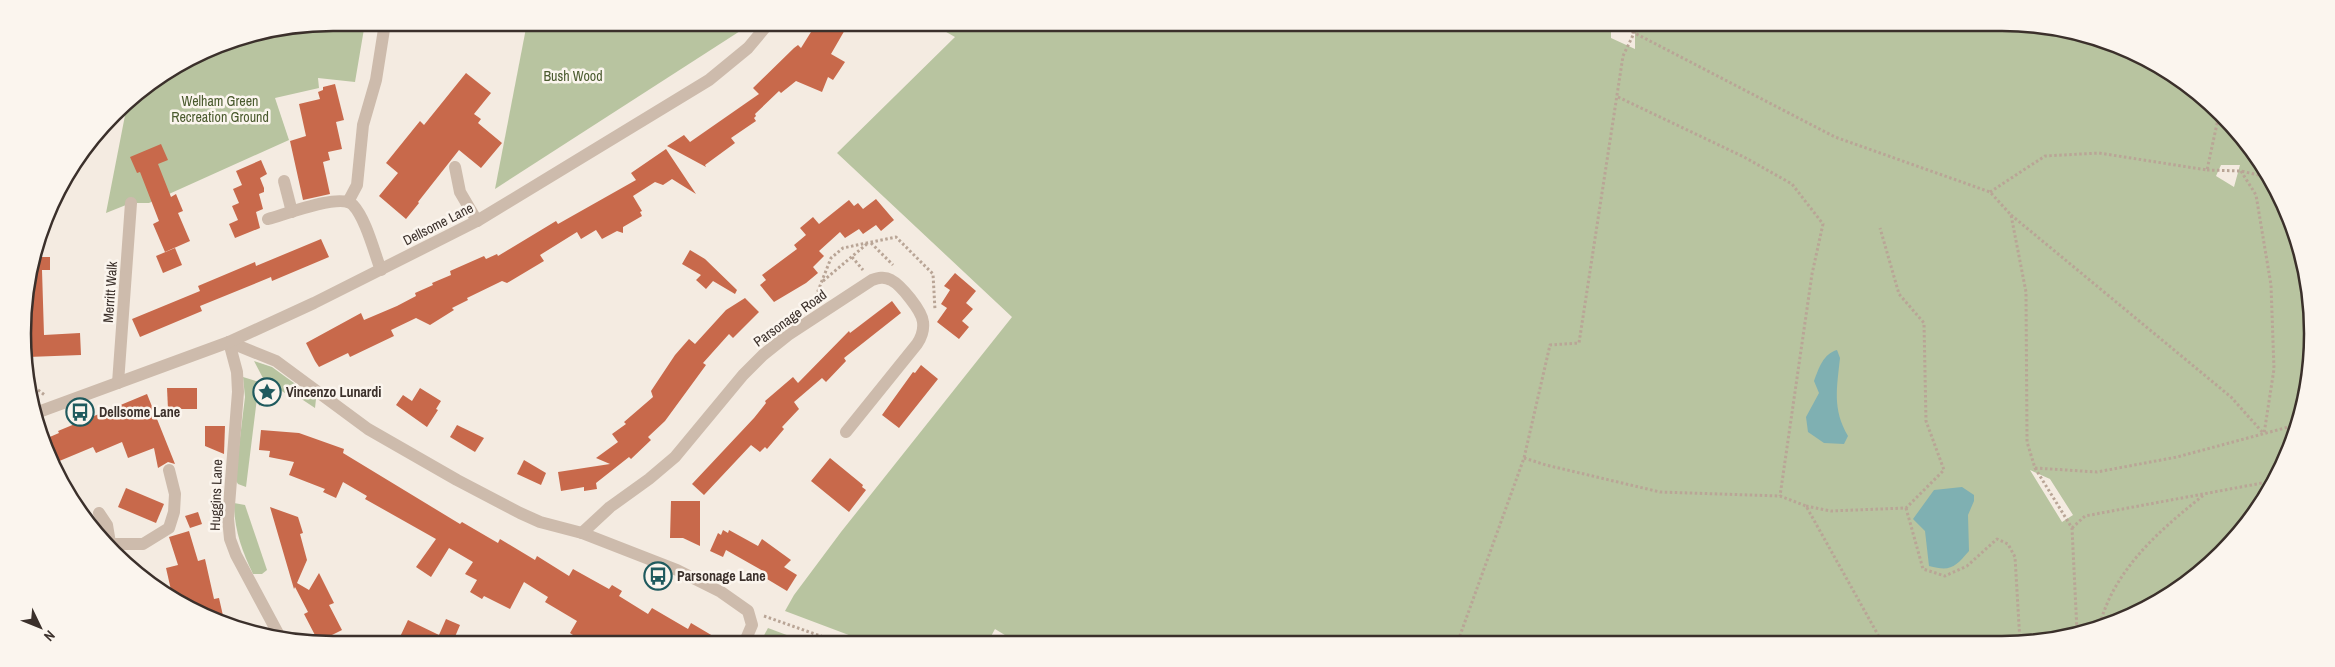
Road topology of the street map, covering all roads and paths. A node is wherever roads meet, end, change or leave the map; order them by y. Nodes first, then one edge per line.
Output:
1 (384, 31) edge
2 (762, 31) edge
3 (1634, 32) joint
4 (1618, 96) junction
5 (2217, 122) edge
6 (455, 167) dead end
7 (2207, 170) junction
8 (2241, 172) junction
9 (2259, 175) edge
10 (284, 181) dead end
11 (1990, 192) junction
12 (348, 202) junction
13 (131, 203) dead end
14 (292, 212) junction
15 (2011, 215) junction
16 (268, 219) dead end
17 (477, 221) junction
18 (1880, 228) dead end
19 (869, 243) dead end
20 (381, 270) junction
21 (822, 282) dead end
22 (229, 342) junction
23 (118, 383) junction
24 (36, 389) edge
25 (49, 398) dead end
26 (42, 411) edge
27 (2289, 428) edge
28 (846, 432) dead end
29 (2264, 434) junction
30 (1524, 458) junction
31 (2035, 468) junction
32 (169, 470) dead end
33 (2264, 483) edge
34 (2206, 494) junction
35 (1780, 496) junction
36 (1806, 506) junction
37 (1906, 508) junction
38 (99, 513) dead end
39 (2072, 528) junction
40 (582, 533) junction
41 (109, 536) edge
42 (117, 544) edge
43 (750, 617) junction
44 (2102, 619) edge
45 (2077, 626) edge
46 (277, 630) edge
47 (2020, 635) edge
48 (748, 636) edge
49 (821, 636) edge
50 (1460, 636) edge
51 (1879, 636) edge

1 - 12 street
2 - 17 street, Dellsome Lane
3 - 4 path
3 - 11 path
4 - 30 path
4 - 35 path
5 - 7 path
6 - 17 street
7 - 8 path
7 - 11 path
8 - 9 path
8 - 29 path
10 - 14 street
11 - 15 path
12 - 14 street
12 - 20 street
13 - 23 street, Merritt Walk
14 - 16 street
15 - 29 path
15 - 31 path
17 - 20 street, Dellsome Lane
18 - 37 path
19 - 21 path
20 - 22 street, Dellsome Lane
22 - 23 street, Dellsome Lane
22 - 40 street
22 - 46 street, Huggins Lane
23 - 26 street, Dellsome Lane
24 - 25 path
27 - 29 path
28 - 40 street, Parsonage Road
29 - 31 path
30 - 35 path
30 - 50 path
31 - 39 path
32 - 42 street
33 - 34 path
34 - 39 path
34 - 44 path
35 - 36 path
36 - 37 path
36 - 51 path
37 - 47 path
38 - 41 street
39 - 45 path
40 - 43 street
43 - 48 street
43 - 49 path

